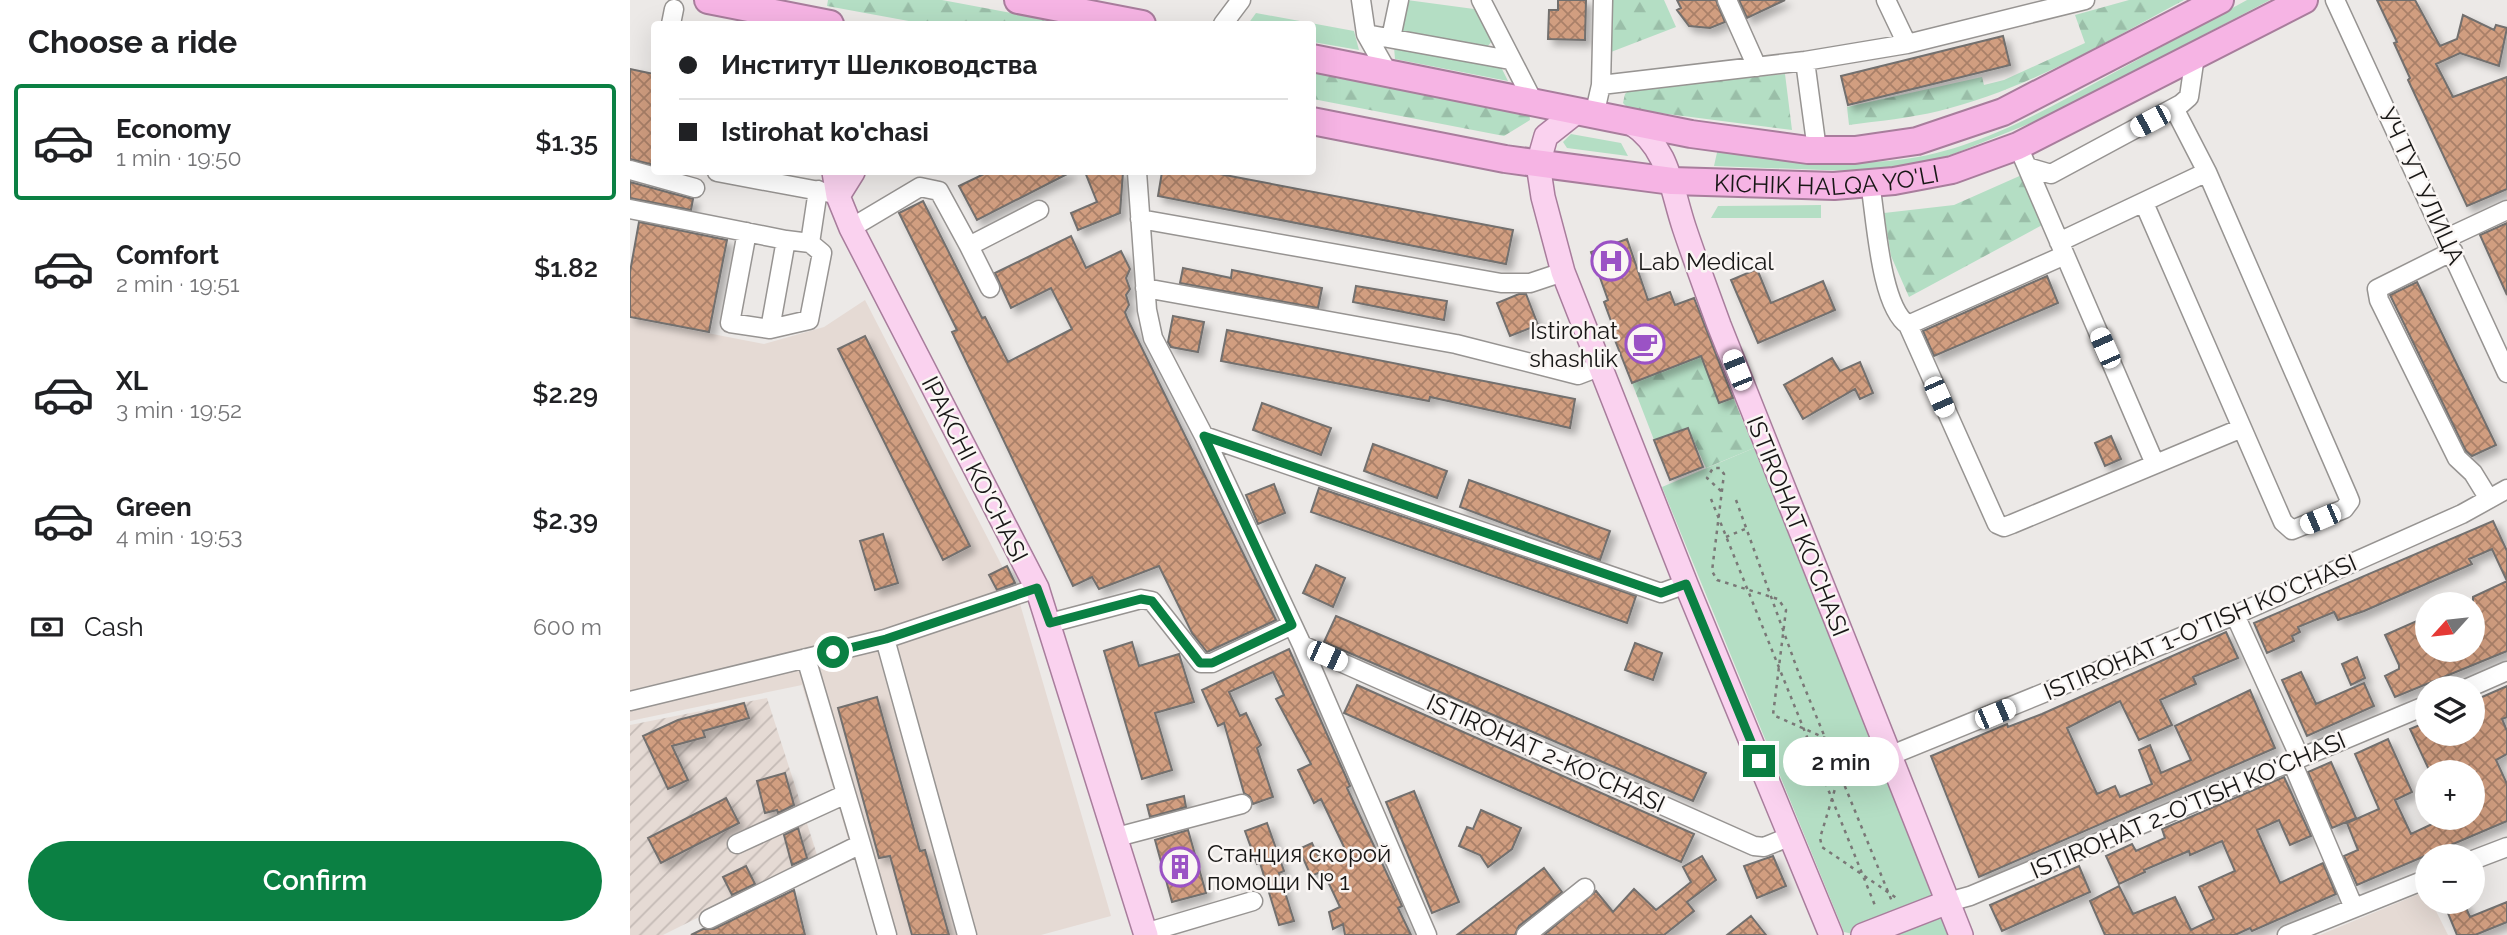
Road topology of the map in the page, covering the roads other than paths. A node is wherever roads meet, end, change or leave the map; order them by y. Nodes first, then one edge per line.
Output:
1 (708, 0) edge
2 (1018, 0) edge
3 (1241, 0) edge
4 (1361, 0) edge
5 (1399, 0) edge
6 (1481, 0) edge
7 (1603, 0) edge
8 (1727, 0) edge
9 (1886, 0) edge
10 (2085, 0) edge
11 (2220, 0) edge
12 (2304, 0) edge
13 (2335, 0) edge
14 (2052, 4) edge
15 (793, 14) edge
16 (819, 21) edge
17 (1126, 21) edge
18 (1225, 21) edge
19 (1366, 34) junction
20 (1391, 38) junction
21 (1907, 44) junction
22 (2196, 57) junction
23 (1316, 59) edge
24 (1510, 60) junction
25 (1805, 61) junction
26 (1757, 67) junction
27 (1388, 73) junction
28 (1601, 85) junction
29 (1533, 101) junction
30 (2174, 108) junction
31 (1585, 115) junction
32 (1316, 122) edge
33 (1631, 123) junction
34 (1817, 150) junction
35 (2022, 157) junction
36 (1538, 164) junction
37 (630, 170) edge
38 (2207, 172) junction
39 (733, 175) edge
40 (833, 175) edge
41 (849, 175) edge
42 (1137, 175) edge
43 (1672, 181) junction
44 (1870, 183) junction
45 (695, 188) dead end
46 (828, 193) junction
47 (2144, 203) junction
48 (630, 209) edge
49 (1039, 210) dead end
50 (2507, 210) edge
51 (1140, 219) junction
52 (850, 228) junction
53 (747, 232) junction
54 (786, 240) junction
55 (810, 243) junction
56 (2450, 245) junction
57 (969, 246) junction
58 (2062, 249) junction
59 (1563, 272) junction
60 (990, 288) dead end
61 (1145, 288) junction
62 (1908, 325) junction
63 (770, 330) junction
64 (1599, 367) junction
65 (2507, 373) edge
66 (2242, 428) junction
67 (1204, 436) junction
68 (2155, 464) junction
69 (2507, 489) edge
70 (2489, 499) junction
71 (1686, 584) junction
72 (1030, 590) junction
73 (2235, 615) junction
74 (1050, 623) junction
75 (1292, 625) junction
76 (886, 639) junction
77 (1302, 645) junction
78 (806, 658) junction
79 (2507, 671) edge
80 (2485, 681) edge
81 (630, 701) edge
82 (2415, 710) edge
83 (1889, 756) junction
84 (2296, 760) junction
85 (846, 794) junction
86 (1242, 804) dead end
87 (1791, 836) junction
88 (1117, 837) junction
89 (861, 844) junction
90 (737, 845) dead end
91 (2507, 847) edge
92 (2485, 855) edge
93 (2415, 883) edge
94 (1585, 888) dead end
95 (1252, 901) dead end
96 (1948, 902) junction
97 (2354, 908) junction
98 (709, 919) dead end
99 (1891, 924) edge
100 (1145, 934) edge
101 (887, 935) edge
102 (967, 935) edge
103 (1427, 935) edge
104 (1526, 935) edge
105 (1830, 935) edge
106 (1961, 935) edge
107 (2287, 935) edge

1 - 15 highway
2 - 17 highway
3 - 18 street
4 - 19 street
5 - 20 street
6 - 24 street
7 - 28 street
8 - 26 street
9 - 21 street
10 - 14 street
11 - 34 highway, KICHIK HALQA YO'LI
12 - 22 highway, KICHIK HALQA YO'LI
13 - 56 street, УЧ ТУТ УЛИЦА
14 - 21 street
15 - 16 highway
19 - 20 street
19 - 27 street
20 - 24 street
21 - 25 street
22 - 30 street
22 - 35 highway, KICHIK HALQA YO'LI
23 - 27 highway, KICHIK HALQA YO'LI
24 - 29 street
25 - 26 street
25 - 34 street
26 - 28 street
27 - 29 highway, KICHIK HALQA YO'LI
28 - 31 street
29 - 31 highway, KICHIK HALQA YO'LI
30 - 35 street
30 - 38 street
31 - 33 highway, KICHIK HALQA YO'LI
31 - 36 main road
32 - 36 highway, KICHIK HALQA YO'LI
33 - 34 highway, KICHIK HALQA YO'LI
33 - 43 main road, ISTIROHAT KO'CHASI
35 - 44 highway, KICHIK HALQA YO'LI
35 - 58 street
36 - 43 highway, KICHIK HALQA YO'LI
36 - 59 main road
37 - 45 street
38 - 47 street
38 - 66 street
39 - 46 street
40 - 46 main road, IPAKCHI KO'CHASI
41 - 46 main road
42 - 51 street
43 - 44 highway, KICHIK HALQA YO'LI
43 - 83 main road, ISTIROHAT KO'CHASI
44 - 62 street
46 - 52 main road, IPAKCHI KO'CHASI
46 - 55 street
47 - 58 street
47 - 66 street
48 - 53 street
49 - 57 street
50 - 56 street
51 - 59 street
51 - 61 street
52 - 57 street
52 - 72 main road, IPAKCHI KO'CHASI
53 - 54 street
53 - 63 street
54 - 55 street
54 - 63 street
55 - 63 street
56 - 65 street, УЧ ТУТ УЛИЦА
56 - 70 street
57 - 60 street
58 - 62 street
58 - 68 street
59 - 64 main road
61 - 64 street
61 - 67 street
62 - 68 street
64 - 71 main road
66 - 68 street
67 - 71 street
67 - 75 street
69 - 70 street, ISTIROHAT 1-O'TISH KO'CHASI
70 - 73 street, ISTIROHAT 1-O'TISH KO'CHASI
71 - 87 main road
72 - 74 main road, IPAKCHI KO'CHASI
72 - 76 street
73 - 83 street, ISTIROHAT 1-O'TISH KO'CHASI
73 - 84 street
74 - 75 street
74 - 88 main road, IPAKCHI KO'CHASI
75 - 77 street
76 - 78 street
76 - 102 street
77 - 87 street, ISTIROHAT 2-KO'CHASI
77 - 103 street
78 - 81 street
78 - 85 street
79 - 80 street
82 - 84 street, ISTIROHAT 2-O'TISH KO'CHASI
83 - 96 main road, ISTIROHAT KO'CHASI
84 - 96 street, ISTIROHAT 2-O'TISH KO'CHASI
84 - 97 street
85 - 89 street
85 - 90 street
86 - 88 street
87 - 105 main road
88 - 100 main road, IPAKCHI KO'CHASI
89 - 98 street
89 - 101 street
91 - 92 street
93 - 97 street
94 - 104 street
95 - 100 street
96 - 99 main road
96 - 106 main road, ISTIROHAT KO'CHASI
97 - 107 street

